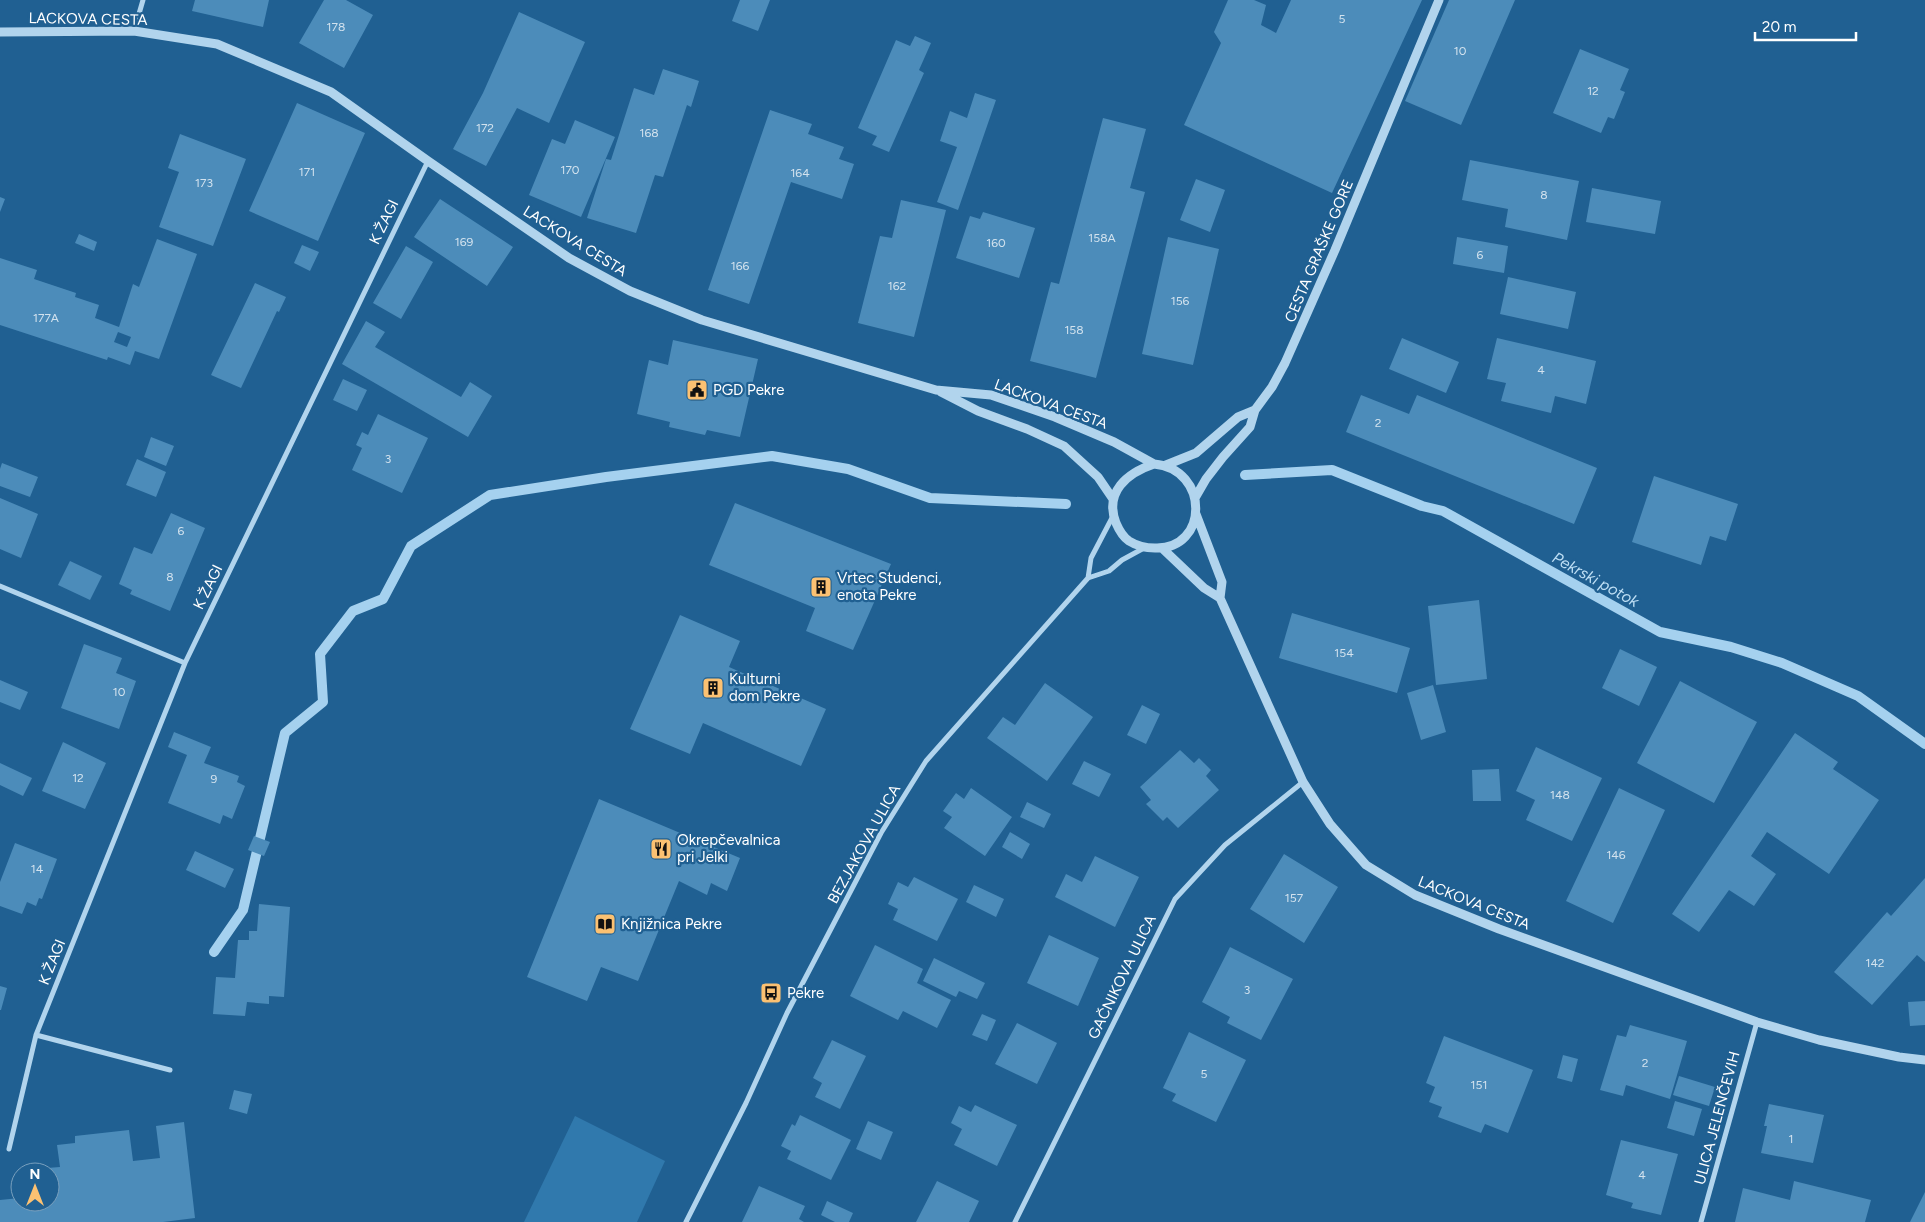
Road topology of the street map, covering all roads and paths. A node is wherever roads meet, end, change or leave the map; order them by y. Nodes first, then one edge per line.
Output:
1 (143, 0) edge
2 (1439, 0) edge
3 (134, 30) junction
4 (0, 32) edge
5 (428, 161) junction
6 (936, 390) junction
7 (1255, 410) junction
8 (1154, 464) junction
9 (1166, 465) junction
10 (1195, 498) junction
11 (1113, 499) junction
12 (1196, 514) junction
13 (1113, 515) junction
14 (1144, 548) junction
15 (1163, 548) junction
16 (1088, 578) junction
17 (0, 586) edge
18 (1220, 598) junction
19 (185, 663) junction
20 (1302, 782) junction
21 (1757, 1022) junction
22 (36, 1035) junction
23 (1925, 1060) edge
24 (170, 1070) dead end
25 (9, 1149) dead end
26 (686, 1222) edge
27 (1015, 1222) edge
28 (1701, 1222) edge

1 - 3 street
2 - 7 street, CESTA GRAŠKE GORE
3 - 4 street, LACKOVA CESTA
3 - 5 street, LACKOVA CESTA
5 - 6 street, LACKOVA CESTA
5 - 19 street, K ŽAGI
6 - 8 street, LACKOVA CESTA
6 - 11 street
7 - 9 street, CESTA GRAŠKE GORE
7 - 10 street
8 - 9 street
8 - 11 street
9 - 10 street
10 - 12 street
11 - 13 street
12 - 15 street
12 - 18 street, LACKOVA CESTA
13 - 14 street
13 - 16 street
14 - 15 street
14 - 16 street
15 - 18 street
16 - 26 street, BEZJAKOVA ULICA
17 - 19 street
18 - 20 street, LACKOVA CESTA
19 - 22 street, K ŽAGI
20 - 21 street, LACKOVA CESTA
20 - 27 street, GAČNIKOVA ULICA
21 - 23 street, LACKOVA CESTA
21 - 28 street, ULICA JELENČEVIH
22 - 24 street
22 - 25 street, K ŽAGI

